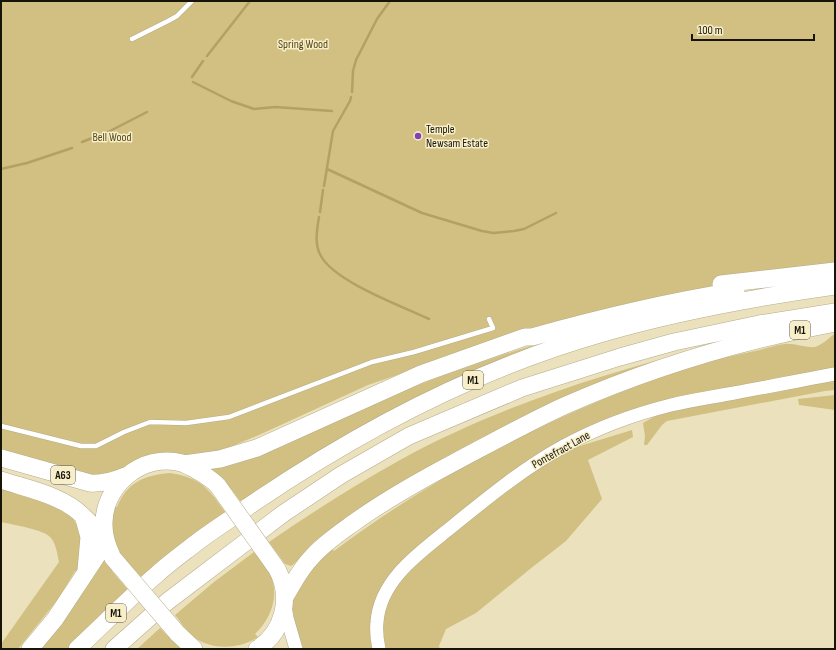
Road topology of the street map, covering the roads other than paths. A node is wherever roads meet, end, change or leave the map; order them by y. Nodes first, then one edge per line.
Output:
1 (192, 1) edge
2 (132, 39) dead end
3 (835, 272) edge
4 (835, 278) edge
5 (835, 286) edge
6 (835, 312) edge
7 (489, 319) dead end
8 (835, 323) edge
9 (525, 337) junction
10 (835, 374) edge
11 (1, 426) edge
12 (1, 458) edge
13 (184, 464) junction
14 (125, 476) junction
15 (1, 480) edge
16 (83, 516) junction
17 (106, 542) junction
18 (85, 576) junction
19 (285, 600) junction
20 (30, 649) edge
21 (77, 649) edge
22 (114, 649) edge
23 (194, 649) edge
24 (257, 649) edge
25 (296, 649) edge
26 (379, 649) edge

1 - 2 lane
3 - 9 highway, M1
4 - 9 highway, M1
5 - 21 highway, M1
6 - 22 highway, M1
7 - 11 lane
8 - 19 highway, M1
9 - 13 highway, M1
10 - 26 street, Pontefract Lane
12 - 14 highway, A63
13 - 14 highway
13 - 19 highway, bridge
14 - 17 highway
15 - 16 highway, A63
16 - 17 highway, A63
16 - 18 highway
17 - 18 highway
17 - 23 highway, bridge
18 - 20 highway
19 - 24 highway
19 - 25 street

